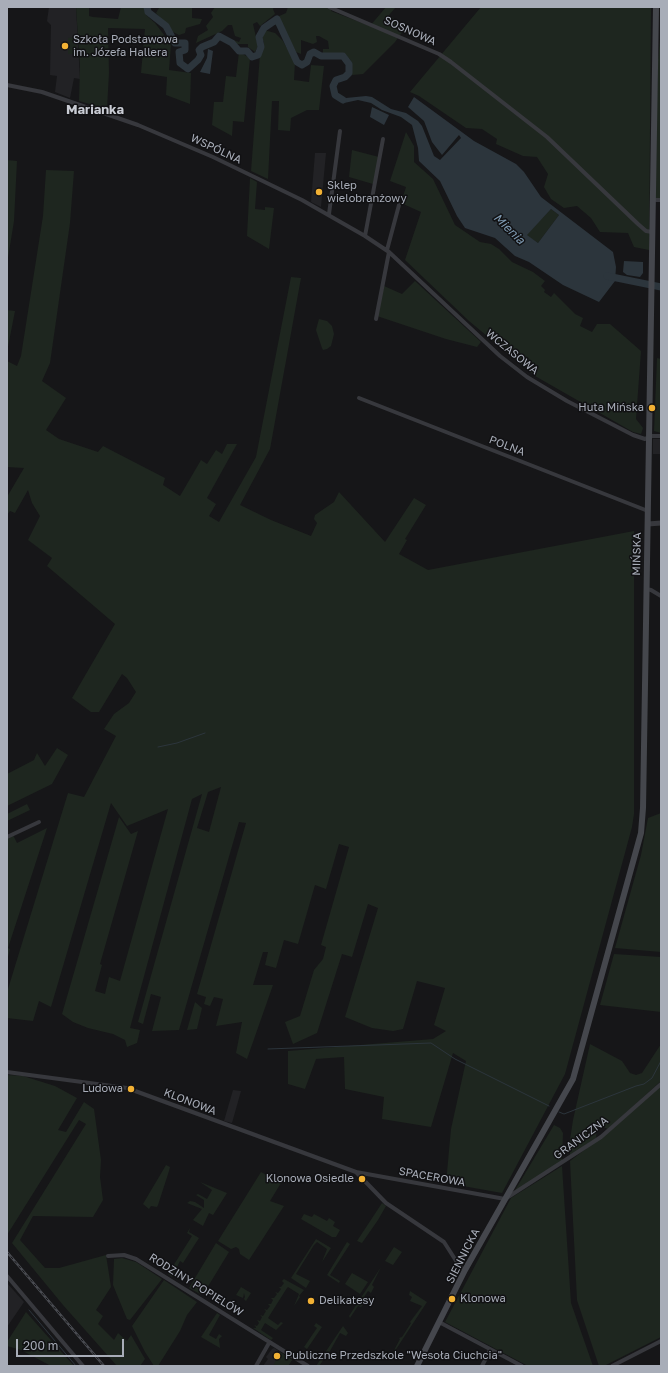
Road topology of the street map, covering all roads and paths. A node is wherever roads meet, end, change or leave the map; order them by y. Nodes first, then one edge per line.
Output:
1 (329, 7) edge
2 (656, 7) edge
3 (7, 85) edge
4 (340, 131) dead end
5 (383, 139) dead end
6 (653, 200) junction
7 (661, 200) edge
8 (399, 205) dead end
9 (329, 214) junction
10 (652, 232) junction
11 (365, 236) junction
12 (388, 251) junction
13 (403, 263) joint
14 (376, 319) dead end
15 (359, 398) dead end
16 (661, 436) edge
17 (648, 437) junction
18 (648, 511) junction
19 (661, 523) edge
20 (648, 524) junction
21 (646, 589) junction
22 (661, 596) edge
23 (39, 822) dead end
24 (7, 837) edge
25 (7, 1072) edge
26 (661, 1084) edge
27 (356, 1172) junction
28 (505, 1199) junction
29 (108, 1256) dead end
30 (466, 1270) junction
31 (7, 1276) edge
32 (439, 1322) junction
33 (661, 1341) edge
34 (269, 1343) junction
35 (490, 1350) junction
36 (83, 1366) edge
37 (256, 1366) edge
38 (308, 1366) edge
39 (417, 1366) edge
40 (482, 1366) edge
41 (522, 1366) edge
42 (612, 1366) edge

1 - 10 street, SOSNOWA
2 - 6 main road, MIŃSKA
3 - 9 street, WSPÓLNA
4 - 9 street
5 - 11 street
6 - 7 street
6 - 10 main road, MIŃSKA
8 - 12 street
9 - 11 street, WSPÓLNA
10 - 17 main road, MIŃSKA
11 - 12 street, WSPÓLNA
12 - 13 street, WSPÓLNA
12 - 14 street
13 - 17 street, WCZASOWA
15 - 18 street, POLNA
16 - 17 street, WCZASOWA
17 - 18 main road, MIŃSKA
18 - 20 main road, MIŃSKA
19 - 20 street
20 - 21 main road, MIŃSKA
21 - 22 street
21 - 28 main road, MIŃSKA
23 - 24 street
25 - 27 street, KLONOWA
26 - 28 street, GRANICZNA
27 - 28 street, SPACEROWA
27 - 30 street, KLONOWA
28 - 30 main road, SIENNICKA
29 - 34 street, RODZINY POPIELÓW
30 - 32 main road, SIENNICKA
31 - 36 street
32 - 35 street
32 - 39 main road, SIENNICKA
33 - 42 street
34 - 37 street
34 - 38 street, RODZINY POPIELÓW
35 - 40 street
35 - 41 street

